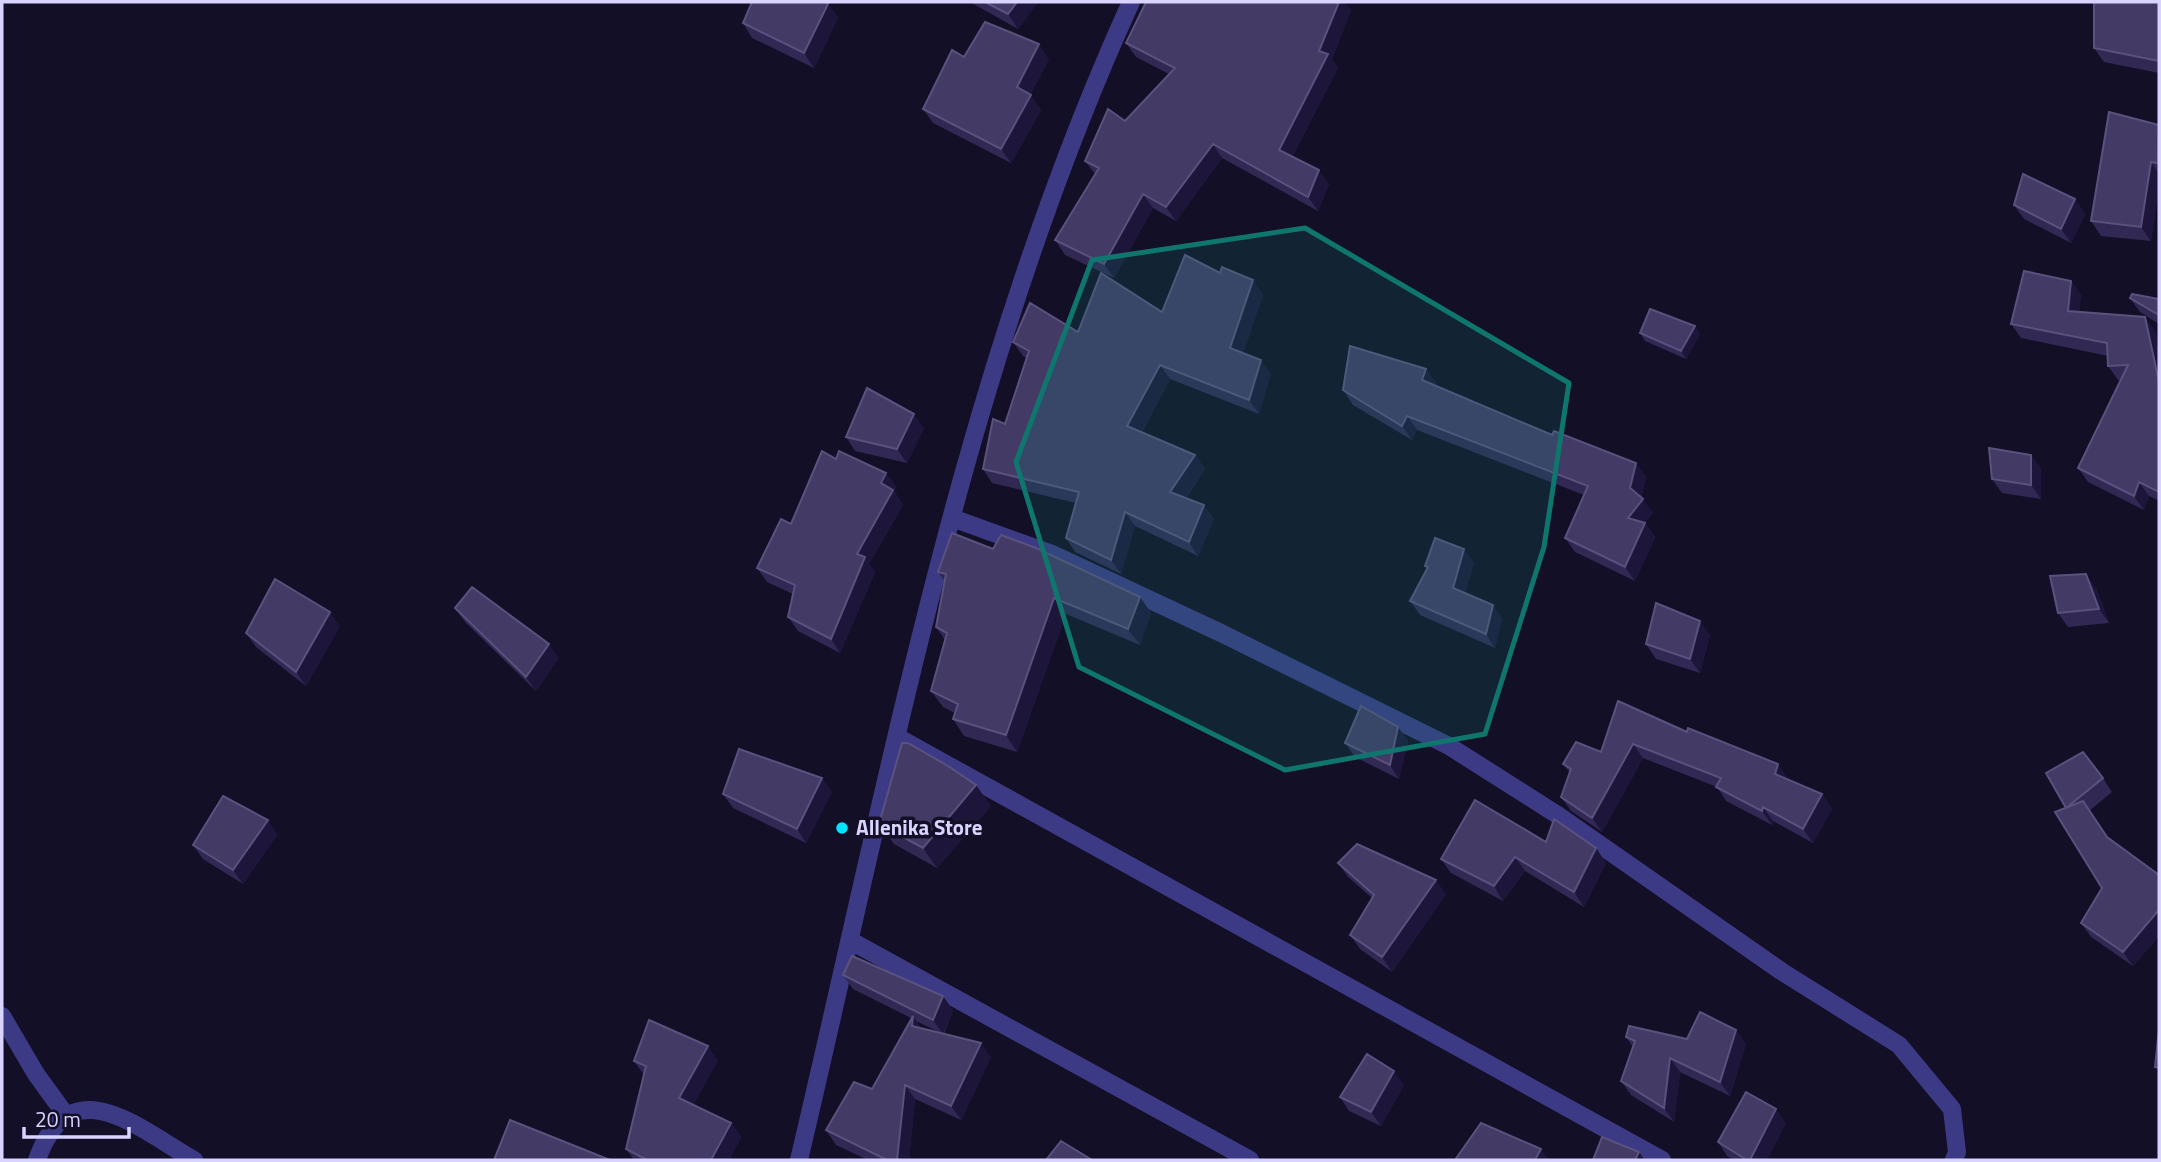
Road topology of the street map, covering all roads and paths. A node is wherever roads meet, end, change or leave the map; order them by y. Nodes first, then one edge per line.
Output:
1 (1131, 2) edge
2 (952, 518) junction
3 (897, 737) junction
4 (850, 941) junction
5 (2, 1016) edge
6 (65, 1114) junction
7 (37, 1160) edge
8 (194, 1160) edge
9 (799, 1160) edge
10 (1250, 1160) edge
11 (1662, 1160) edge
12 (1954, 1160) edge

1 - 2 street
2 - 3 street
2 - 12 street
3 - 4 street
3 - 11 street
4 - 9 street
4 - 10 street
5 - 6 street
6 - 7 street
6 - 8 street

